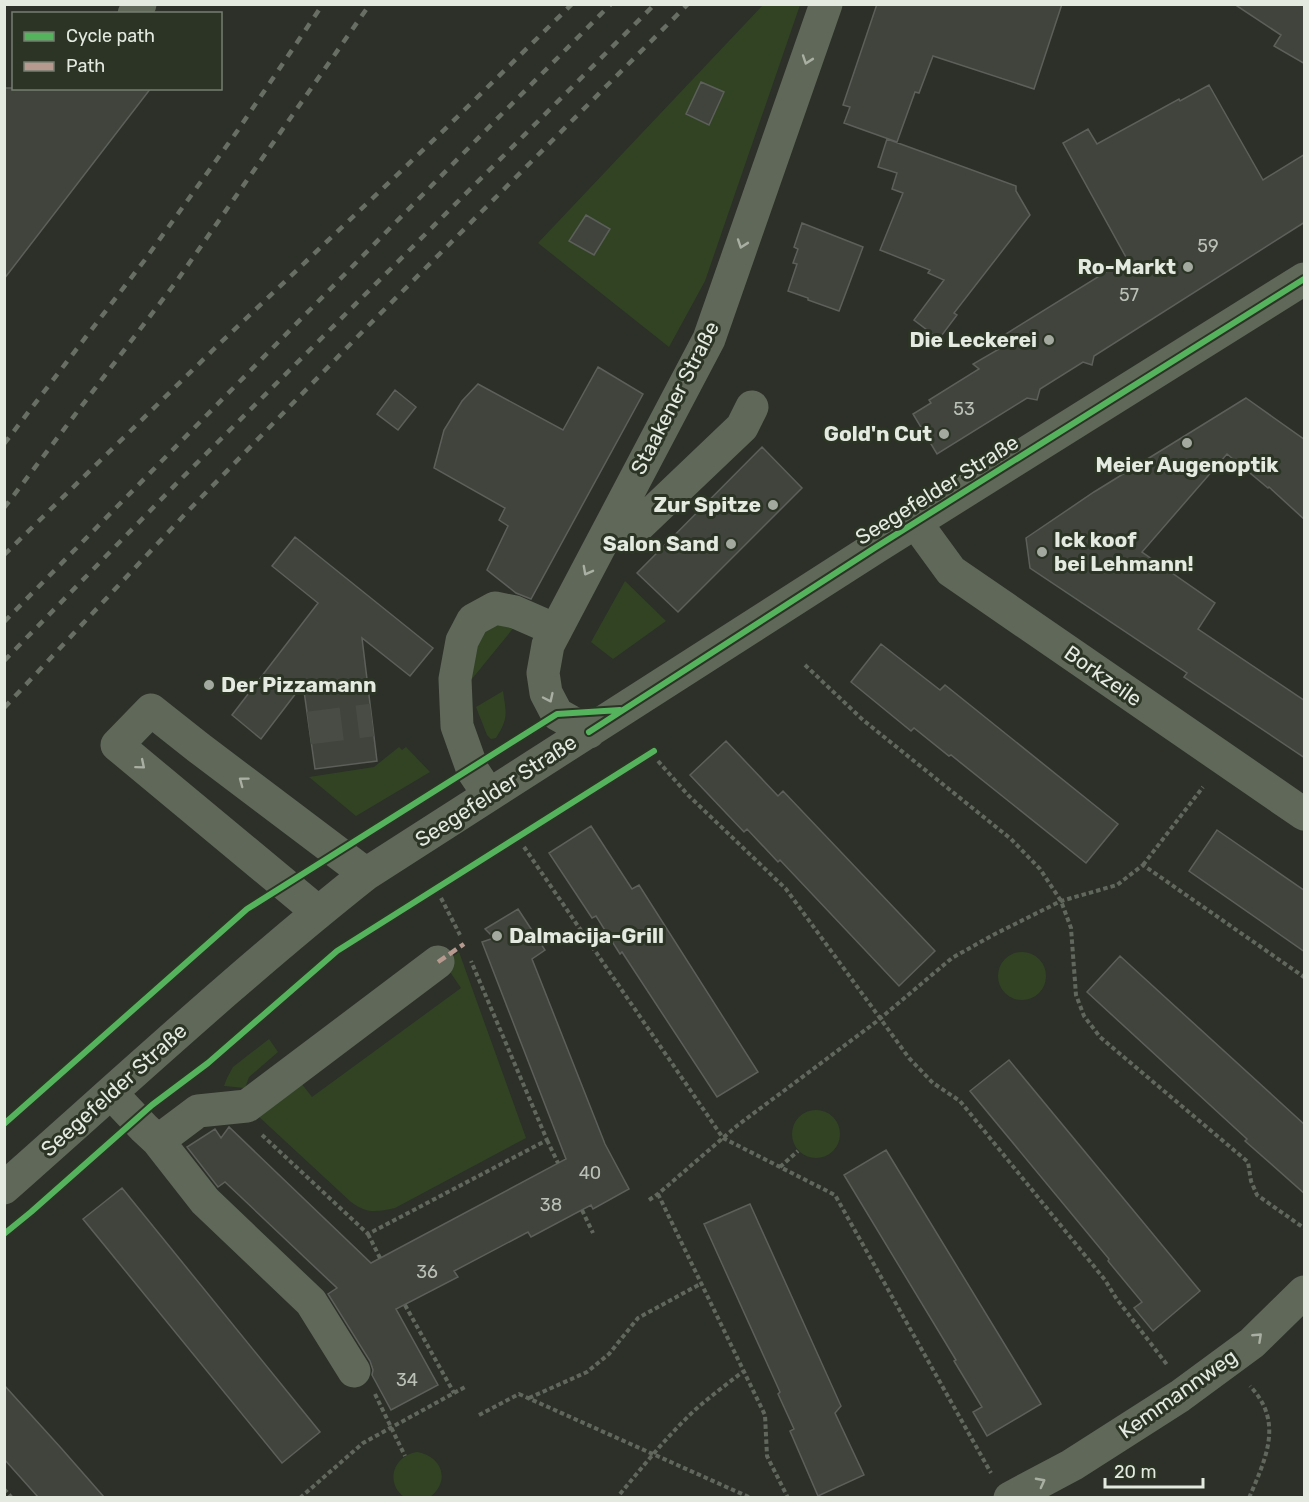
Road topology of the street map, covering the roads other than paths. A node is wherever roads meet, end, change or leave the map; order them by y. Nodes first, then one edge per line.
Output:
1 (826, 4) edge
2 (1305, 279) edge
3 (753, 406) dead end
4 (615, 518) junction
5 (916, 523) junction
6 (556, 630) junction
7 (589, 732) junction
8 (489, 795) junction
9 (1305, 814) edge
10 (366, 874) junction
11 (318, 912) junction
12 (457, 953) road end
13 (111, 1093) junction
14 (158, 1141) junction
15 (4, 1188) edge
16 (1305, 1292) edge
17 (354, 1371) road end
18 (1001, 1487) edge

1 -> 4 street, Staakener Straße
2 - 5 street, Seegefelder Straße
3 - 4 street
4 -> 6 street, Staakener Straße
5 - 7 street, Seegefelder Straße
5 - 9 street, Borkzeile
6 -> 7 street, Staakener Straße
6 - 8 street
7 - 8 street, Seegefelder Straße
8 - 10 street, Seegefelder Straße
10 - 11 street, Seegefelder Straße
10 -> 11 street
11 - 13 street, Seegefelder Straße
12 - 14 street
13 - 14 street
13 - 15 street, Seegefelder Straße
14 - 17 street
18 -> 16 street, Kemmannweg

